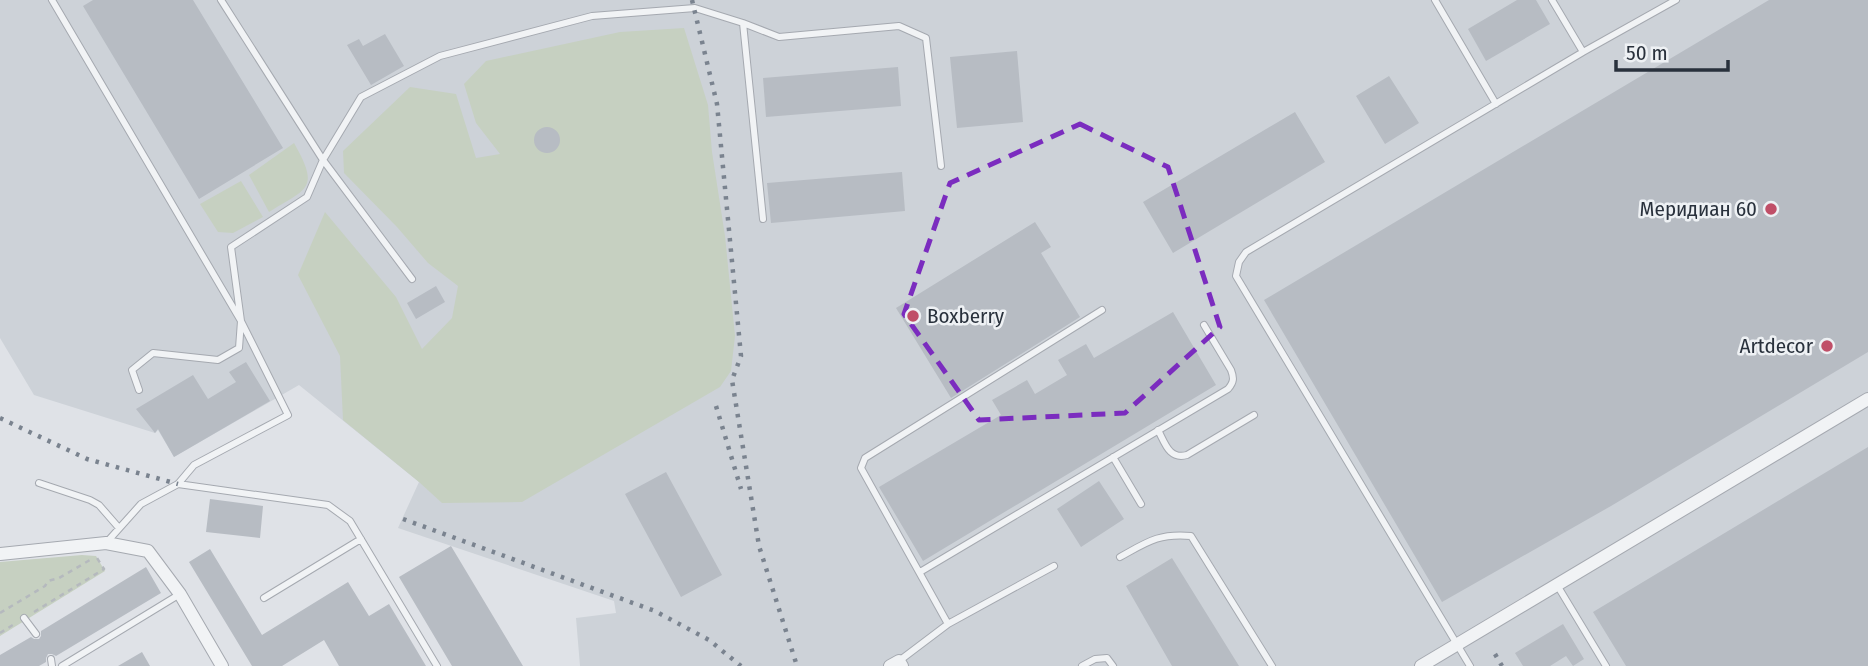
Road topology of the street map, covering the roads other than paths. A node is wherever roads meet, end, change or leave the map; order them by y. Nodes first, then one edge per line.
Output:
1 (52, 0) edge
2 (221, 0) edge
3 (1435, 0) edge
4 (1552, 0) edge
5 (1676, 0) edge
6 (743, 23) junction
7 (1583, 52) junction
8 (1496, 104) junction
9 (323, 160) junction
10 (941, 166) dead end
11 (763, 219) dead end
12 (412, 279) dead end
13 (1102, 310) dead end
14 (241, 321) junction
15 (1204, 324) dead end
16 (139, 390) dead end
17 (1868, 400) edge
18 (1254, 415) dead end
19 (1158, 430) junction
20 (1113, 457) junction
21 (39, 483) dead end
22 (178, 484) junction
23 (1141, 505) dead end
24 (119, 528) junction
25 (361, 539) junction
26 (106, 543) junction
27 (0, 554) edge
28 (1120, 557) dead end
29 (1054, 566) dead end
30 (920, 572) junction
31 (1557, 585) junction
32 (180, 594) junction
33 (264, 598) dead end
34 (24, 618) road end
35 (948, 624) junction
36 (36, 634) dead end
37 (1458, 644) junction
38 (897, 664) edge
39 (62, 666) edge
40 (222, 666) edge
41 (437, 666) edge
42 (1082, 666) edge
43 (1112, 666) edge
44 (1272, 666) edge
45 (1421, 666) edge
46 (1470, 666) edge
47 (1606, 666) edge

1 - 14 lane
2 - 9 lane
3 - 8 lane
4 - 7 lane
5 - 7 lane
6 - 9 lane
6 - 10 lane
6 - 11 lane
7 - 8 lane
8 - 37 lane
9 - 12 lane
9 - 14 lane
13 - 30 lane
14 - 16 lane
14 - 22 lane
15 - 19 lane
17 - 31 street
18 - 19 lane
19 - 20 lane
20 - 23 lane
20 - 30 lane
21 - 24 lane
22 - 24 lane
22 - 25 lane
24 - 26 lane
25 - 33 lane
25 - 41 lane
26 - 27 street
26 - 32 street
28 - 44 lane
29 - 35 lane
30 - 35 lane
31 - 37 street
31 - 47 lane
32 - 39 lane
32 - 40 street
34 - 36 lane
35 - 38 lane
37 - 45 street
37 - 46 lane
42 - 43 lane

